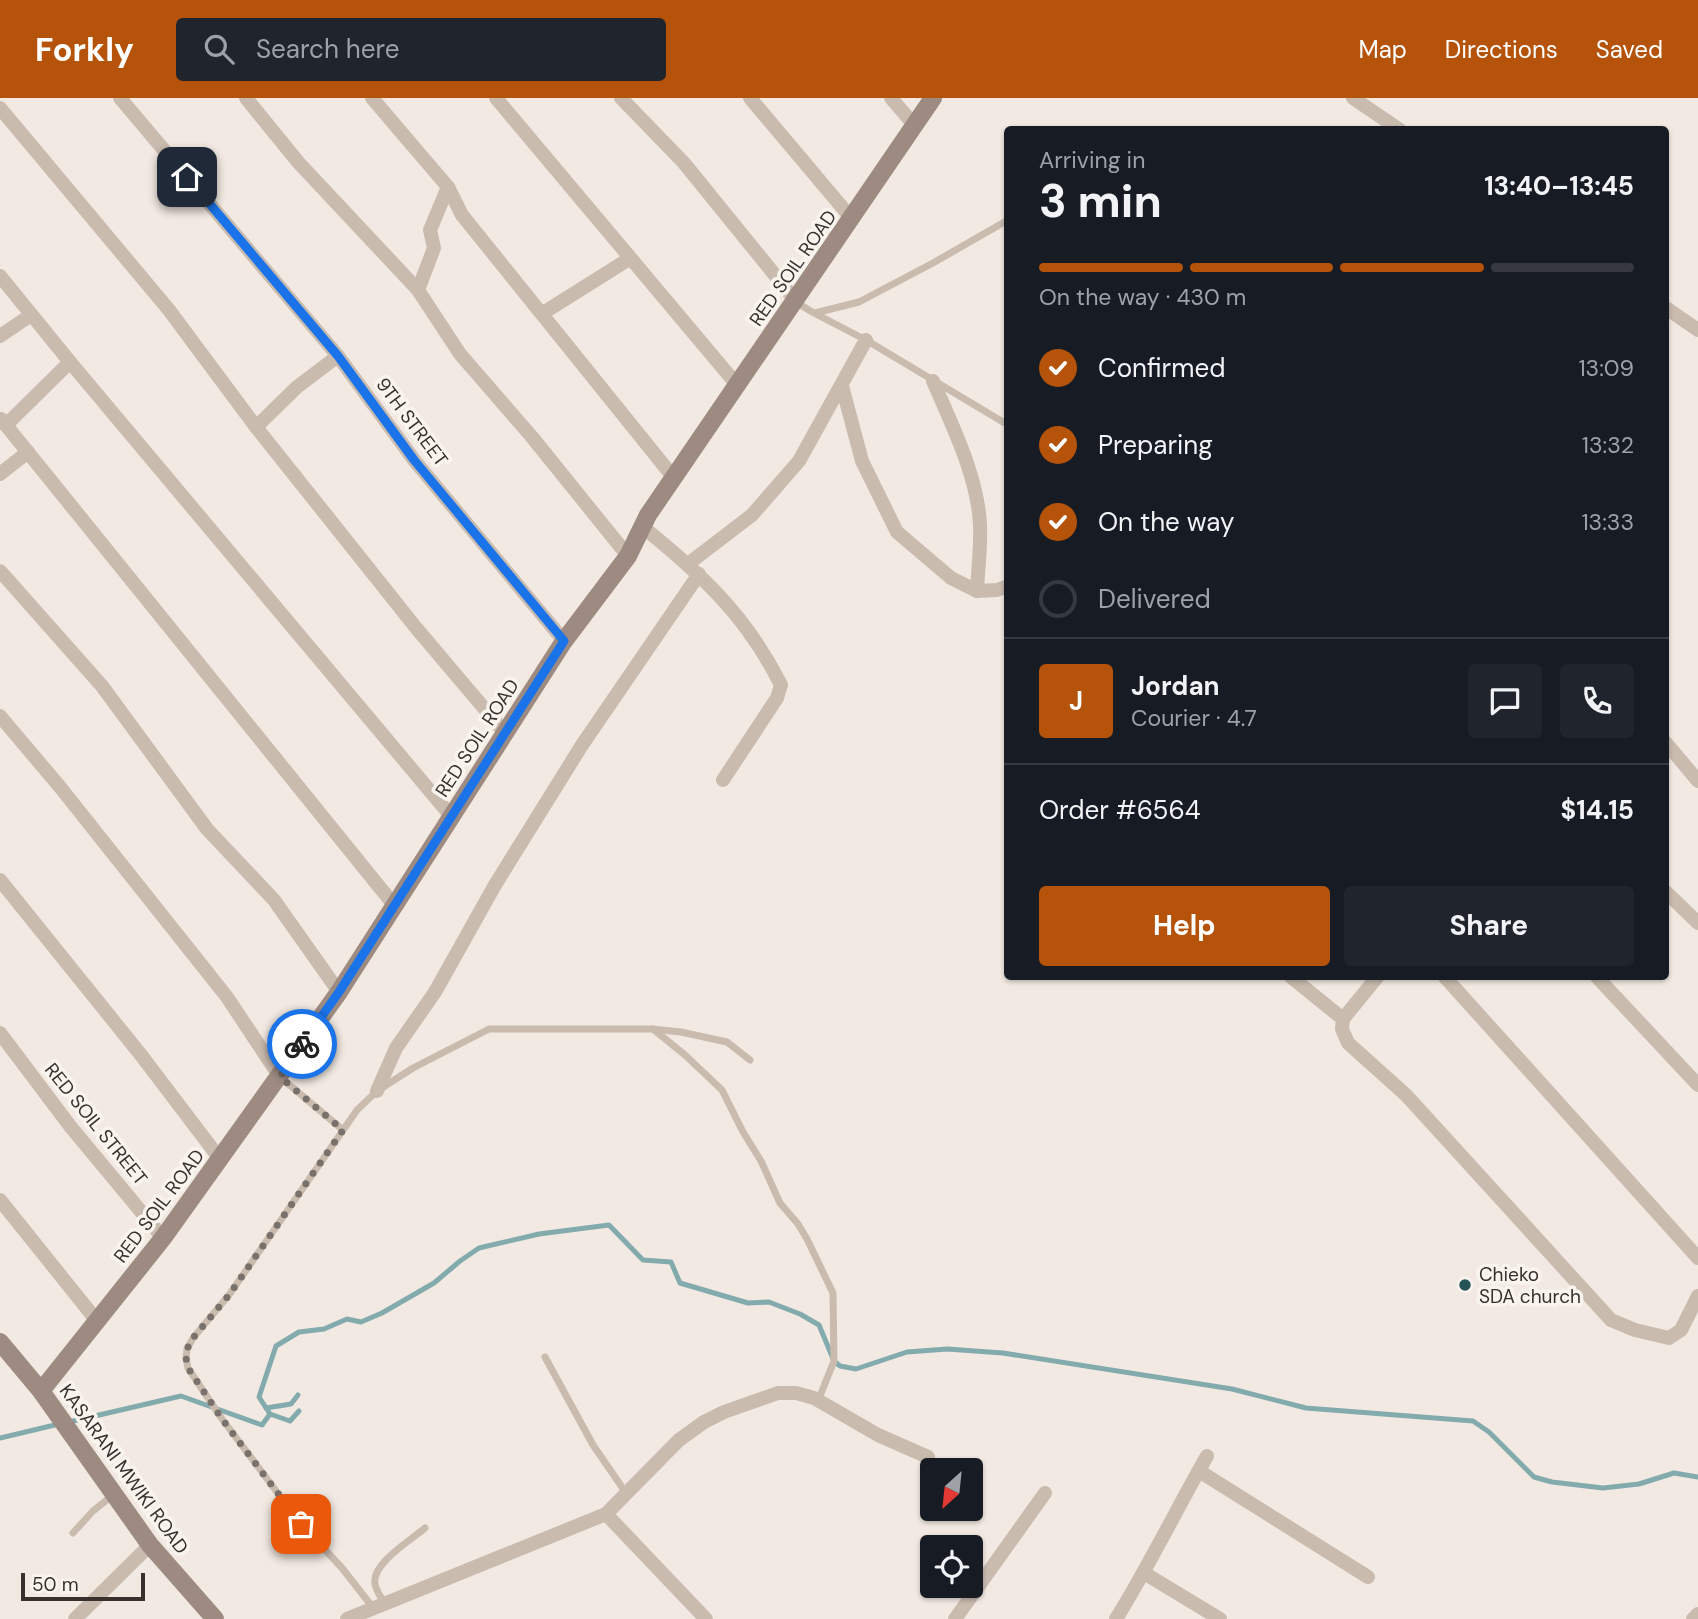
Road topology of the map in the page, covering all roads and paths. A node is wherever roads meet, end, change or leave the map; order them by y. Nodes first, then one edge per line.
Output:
1 (120, 98) edge
2 (246, 98) edge
3 (372, 98) edge
4 (496, 98) edge
5 (621, 98) edge
6 (750, 98) edge
7 (891, 98) edge
8 (933, 98) edge
9 (1353, 98) edge
10 (0, 108) edge
11 (915, 126) junction
12 (1394, 126) edge
13 (448, 187) junction
14 (852, 219) junction
15 (1004, 222) edge
16 (629, 259) junction
17 (0, 276) edge
18 (418, 290) junction
19 (796, 301) junction
20 (1669, 310) edge
21 (543, 313) junction
22 (814, 313) junction
23 (31, 315) junction
24 (1698, 330) edge
25 (0, 336) edge
26 (866, 340) junction
27 (338, 356) junction
28 (70, 362) junction
29 (933, 381) junction
30 (737, 386) junction
31 (842, 386) junction
32 (3, 421) edge
33 (1004, 423) edge
34 (256, 427) junction
35 (28, 452) junction
36 (0, 474) edge
37 (674, 478) junction
38 (643, 527) junction
39 (628, 556) junction
40 (688, 564) junction
41 (0, 571) edge
42 (699, 574) junction
43 (1004, 587) edge
44 (977, 590) junction
45 (564, 641) junction
46 (0, 716) edge
47 (506, 734) junction
48 (1669, 747) edge
49 (723, 780) dead end
50 (1698, 781) edge
51 (451, 816) junction
52 (0, 880) edge
53 (1669, 895) edge
54 (394, 905) junction
55 (1698, 923) edge
56 (1295, 980) edge
57 (1375, 980) edge
58 (1448, 980) edge
59 (1600, 980) edge
60 (339, 992) junction
61 (1343, 1019) junction
62 (652, 1029) junction
63 (0, 1033) edge
64 (750, 1060) dead end
65 (280, 1077) junction
66 (1698, 1085) edge
67 (377, 1091) junction
68 (343, 1130) junction
69 (220, 1159) junction
70 (0, 1200) edge
71 (163, 1238) junction
72 (1698, 1258) edge
73 (1698, 1296) edge
74 (97, 1321) junction
75 (1681, 1330) junction
76 (1698, 1332) edge
77 (0, 1342) edge
78 (545, 1357) dead end
79 (41, 1391) junction
80 (818, 1401) junction
81 (1208, 1456) dead end
82 (928, 1457) dead end
83 (1199, 1471) junction
84 (1045, 1493) dead end
85 (626, 1494) junction
86 (114, 1495) junction
87 (606, 1514) junction
88 (425, 1528) dead end
89 (73, 1533) dead end
90 (150, 1545) junction
91 (1144, 1573) junction
92 (1368, 1577) dead end
93 (379, 1611) edge
94 (1698, 1614) edge
95 (75, 1619) edge
96 (215, 1619) edge
97 (347, 1619) edge
98 (706, 1619) edge
99 (955, 1619) edge
100 (1116, 1619) edge
101 (1220, 1619) edge
102 (1693, 1619) edge

1 - 27 street, 9TH STREET
2 - 18 street
3 - 13 street
4 - 16 street
5 - 19 street
6 - 14 street
7 - 11 street
8 - 11 street, RED SOIL ROAD
9 - 12 street
10 - 34 street
11 - 14 street, RED SOIL ROAD
13 - 18 street
13 - 21 street
14 - 19 street, RED SOIL ROAD
15 - 22 lane
16 - 21 street
16 - 30 street
17 - 23 street
18 - 39 street
19 - 22 lane
19 - 30 street, RED SOIL ROAD
20 - 24 street
21 - 37 street
22 - 26 lane
23 - 25 street
23 - 28 street
26 - 29 lane
26 - 31 street
27 - 34 street
27 - 45 street, 9TH STREET
28 - 32 street
28 - 51 street
29 - 33 lane
29 - 44 street
30 - 37 street, RED SOIL ROAD
31 - 40 street
31 - 44 street
32 - 35 street
34 - 47 street
35 - 36 street
35 - 54 street
37 - 38 street, RED SOIL ROAD
38 - 39 street, RED SOIL ROAD
38 - 40 street
39 - 45 street, RED SOIL ROAD
40 - 42 street
41 - 60 street
42 - 49 street
42 - 67 street
43 - 44 street
45 - 47 street, RED SOIL ROAD
46 - 65 street
47 - 51 street, RED SOIL ROAD
48 - 50 street
51 - 54 street, RED SOIL ROAD
52 - 69 street
53 - 55 street
54 - 60 street, RED SOIL ROAD
56 - 61 street
57 - 61 street
58 - 72 street
59 - 66 street
60 - 65 street, RED SOIL ROAD
61 - 75 street
62 - 64 lane
62 - 67 lane
62 - 80 lane
63 - 71 street, RED SOIL STREET
65 - 68 lane
65 - 69 street, RED SOIL ROAD
67 - 68 lane
68 - 93 lane
69 - 71 street, RED SOIL ROAD
70 - 74 street
71 - 74 street, RED SOIL ROAD
73 - 75 street
74 - 79 street, RED SOIL ROAD
75 - 76 street
77 - 79 street, KASARANI MWIKI ROAD
78 - 85 lane
79 - 86 street, KASARANI MWIKI ROAD
80 - 82 street
80 - 85 street
81 - 83 street
83 - 91 street
83 - 92 street
84 - 99 street
85 - 87 street
86 - 89 lane
86 - 90 street, KASARANI MWIKI ROAD
87 - 93 street
87 - 98 street
88 - 93 lane
90 - 95 street
90 - 96 street, KASARANI MWIKI ROAD
91 - 100 street
91 - 101 street
93 - 97 street
94 - 102 street

